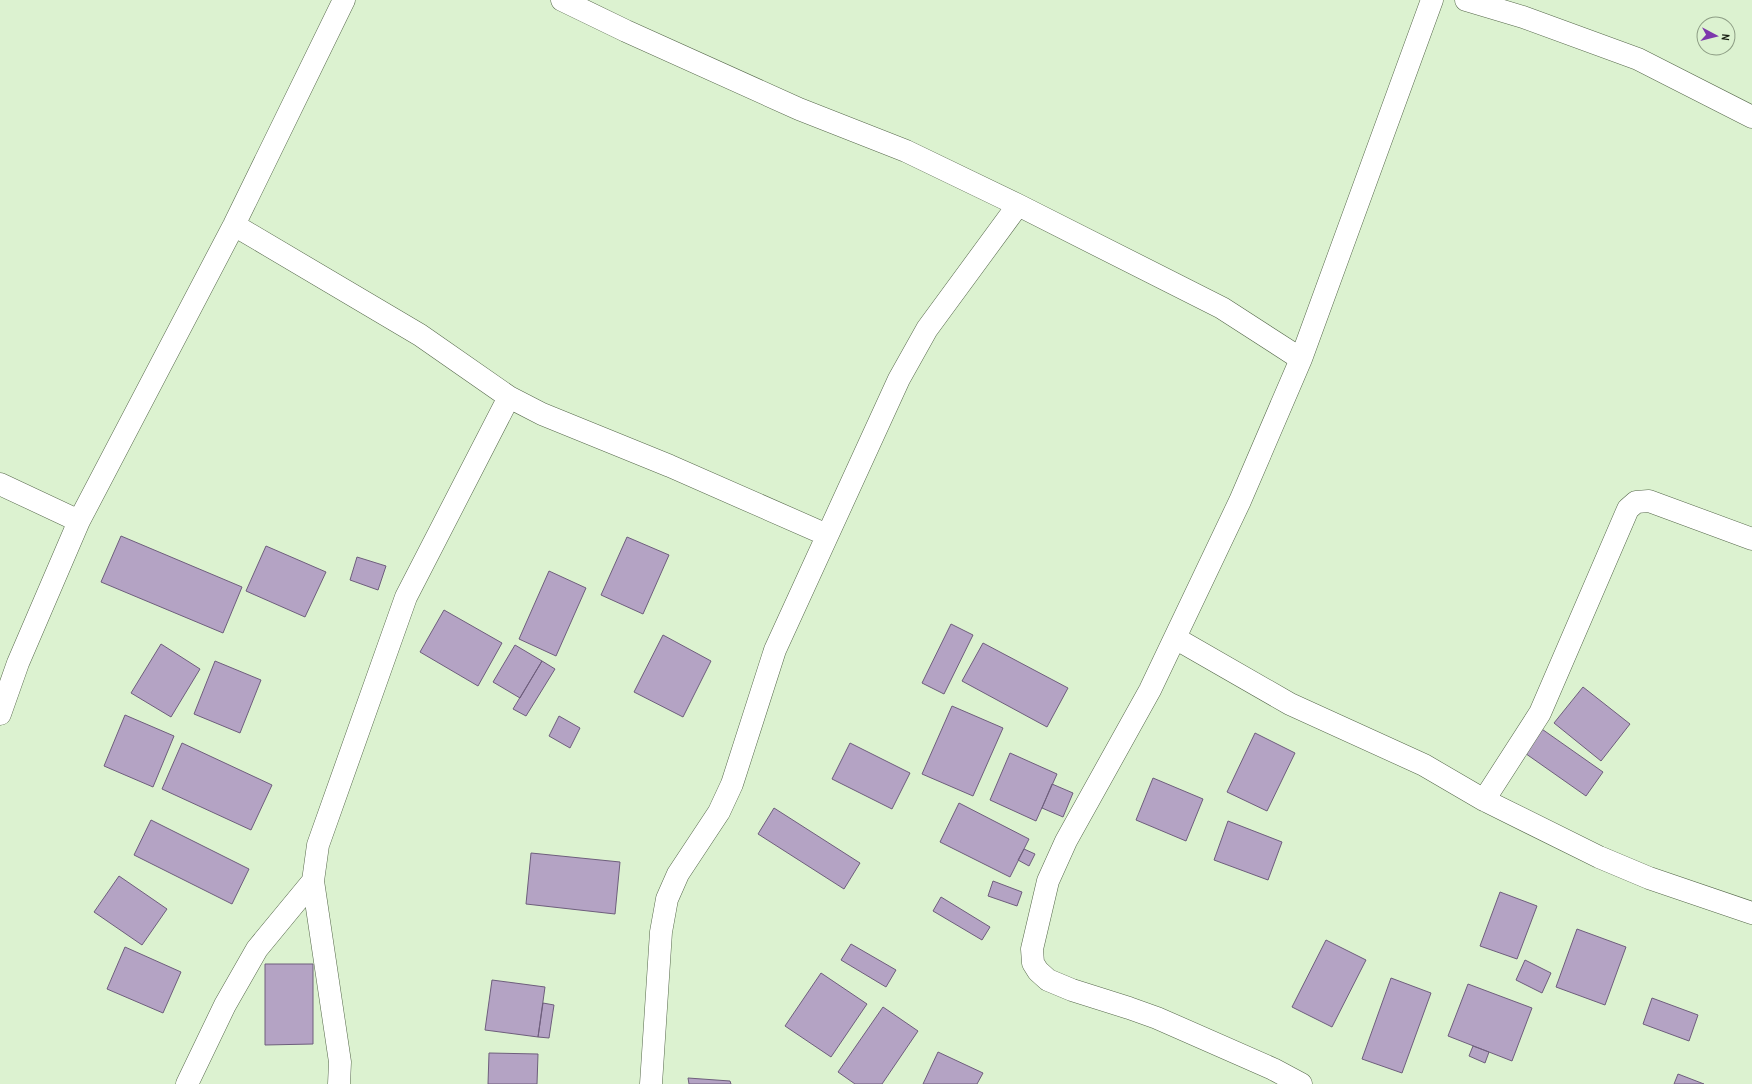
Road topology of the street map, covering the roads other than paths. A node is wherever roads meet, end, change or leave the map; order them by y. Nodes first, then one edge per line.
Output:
1 (344, 0) edge
2 (562, 0) edge
3 (1432, 0) edge
4 (1466, 0) edge
5 (1752, 117) edge
6 (1018, 205) junction
7 (234, 225) junction
8 (1301, 359) junction
9 (509, 397) junction
10 (0, 484) edge
11 (79, 521) junction
12 (827, 535) junction
13 (1752, 539) edge
14 (1175, 638) junction
15 (0, 714) edge
16 (1484, 800) junction
17 (313, 881) junction
18 (1752, 913) edge
19 (187, 1084) edge
20 (340, 1084) edge
21 (651, 1084) edge
22 (1301, 1084) edge

1 - 7 street
2 - 6 street
3 - 8 street
4 - 5 street
6 - 8 street
6 - 12 street
7 - 9 street
7 - 11 street
8 - 14 street
9 - 12 street
9 - 17 street
10 - 11 street
11 - 15 street
12 - 21 street
13 - 16 street
14 - 16 street
14 - 22 street
16 - 18 street
17 - 19 street
17 - 20 street

